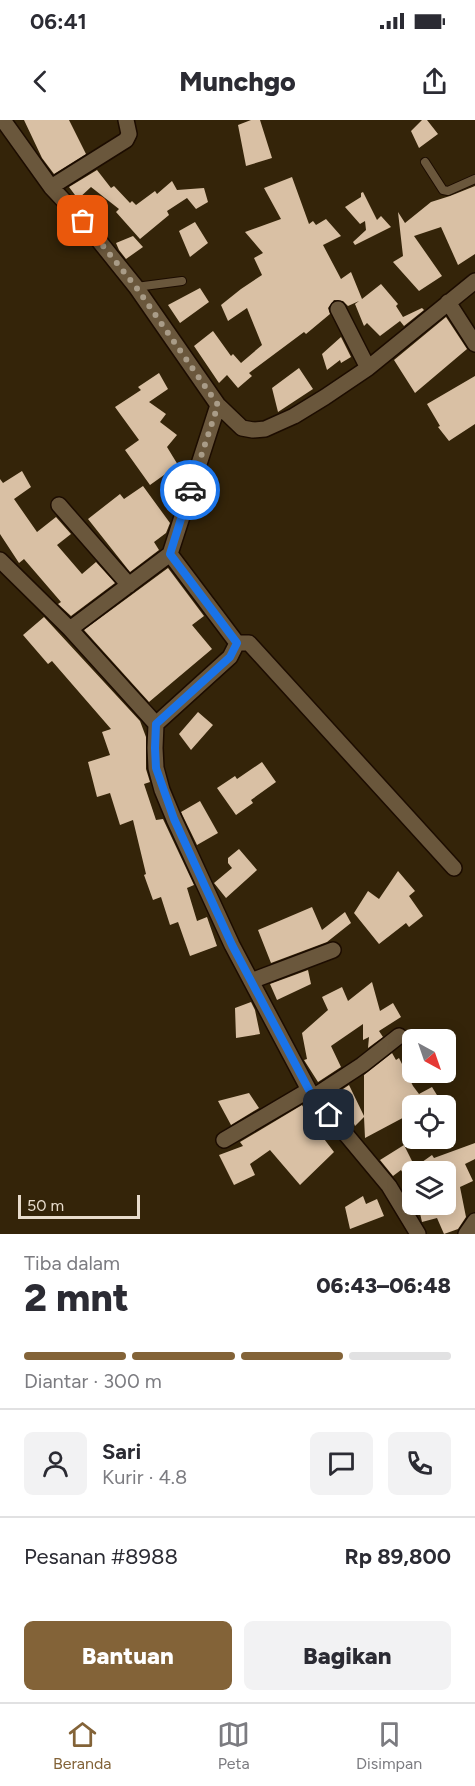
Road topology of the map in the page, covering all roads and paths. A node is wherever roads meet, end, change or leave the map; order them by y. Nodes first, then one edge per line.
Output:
1 (3, 120) edge
2 (126, 120) edge
3 (425, 162) dead end
4 (475, 179) edge
5 (51, 187) junction
6 (475, 280) edge
7 (182, 281) dead end
8 (136, 287) junction
9 (448, 302) junction
10 (338, 309) dead end
11 (475, 344) edge
12 (368, 368) junction
13 (218, 405) junction
14 (59, 505) dead end
15 (170, 554) junction
16 (0, 560) edge
17 (129, 585) junction
18 (70, 629) junction
19 (237, 643) junction
20 (156, 724) junction
21 (454, 868) dead end
22 (333, 950) dead end
23 (251, 981) junction
24 (399, 1036) dead end
25 (311, 1094) junction
26 (224, 1140) dead end
27 (475, 1221) edge
28 (418, 1234) edge
29 (466, 1234) edge

1 - 5 street
2 - 5 street
3 - 4 lane
5 - 8 street
6 - 9 street
7 - 8 lane
8 - 13 street
9 - 11 street
9 - 12 street
10 - 12 street
12 - 13 street
13 - 15 street
14 - 17 street
15 - 17 street
15 - 19 street
16 - 18 street
17 - 18 street
18 - 20 street
19 - 20 street
19 - 21 street
20 - 23 street
22 - 23 street
23 - 25 street
24 - 25 street
25 - 26 street
25 - 28 street
27 - 29 street

